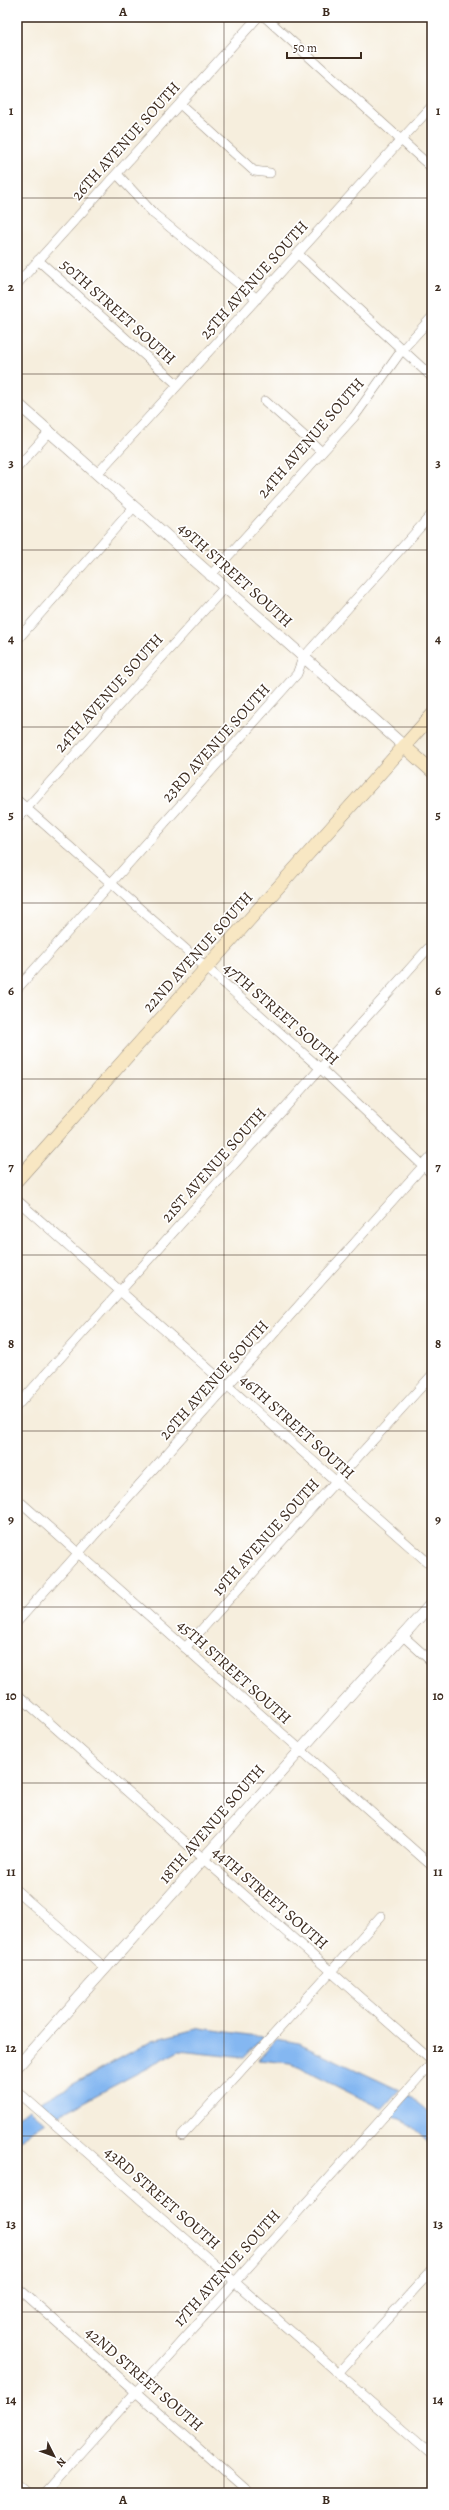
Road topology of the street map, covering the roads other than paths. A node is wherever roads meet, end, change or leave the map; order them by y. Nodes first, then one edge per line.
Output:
1 (258, 17) edge
2 (265, 17) edge
3 (180, 104) junction
4 (432, 106) edge
5 (402, 140) junction
6 (432, 168) edge
7 (270, 173) dead end
8 (117, 174) junction
9 (298, 254) junction
10 (38, 260) junction
11 (17, 284) edge
12 (257, 299) junction
13 (432, 317) edge
14 (402, 350) junction
15 (432, 377) edge
16 (178, 385) junction
17 (264, 401) dead end
18 (17, 402) edge
19 (50, 432) junction
20 (322, 452) junction
21 (17, 468) edge
22 (97, 474) junction
23 (134, 507) junction
24 (432, 514) edge
25 (210, 576) junction
26 (224, 588) junction
27 (17, 640) edge
28 (303, 658) junction
29 (432, 715) edge
30 (404, 746) junction
31 (432, 771) edge
32 (17, 800) edge
33 (27, 808) junction
34 (17, 819) edge
35 (111, 883) junction
36 (432, 944) edge
37 (206, 968) junction
38 (17, 989) edge
39 (321, 1069) junction
40 (432, 1156) edge
41 (423, 1166) junction
42 (432, 1174) edge
43 (17, 1180) edge
44 (17, 1200) edge
45 (121, 1291) junction
46 (432, 1375) edge
47 (228, 1386) junction
48 (17, 1406) edge
49 (337, 1482) junction
50 (17, 1500) edge
51 (78, 1554) junction
52 (432, 1566) edge
53 (432, 1603) edge
54 (17, 1622) edge
55 (403, 1636) junction
56 (185, 1648) junction
57 (432, 1662) edge
58 (17, 1694) edge
59 (298, 1750) junction
60 (202, 1859) junction
61 (432, 1866) edge
62 (17, 1891) edge
63 (381, 1916) dead end
64 (105, 1968) junction
65 (331, 1971) junction
66 (432, 2062) edge
67 (17, 2067) edge
68 (17, 2091) edge
69 (182, 2136) dead end
70 (432, 2270) edge
71 (235, 2282) junction
72 (17, 2287) edge
73 (339, 2372) junction
74 (136, 2391) junction
75 (432, 2455) edge
76 (17, 2483) edge
77 (29, 2493) edge
78 (45, 2493) edge
79 (250, 2493) edge

1 - 3 street, 26TH AVENUE SOUTH
2 - 5 street
3 - 7 street
3 - 8 street, 26TH AVENUE SOUTH
4 - 5 street, 25TH AVENUE SOUTH
5 - 6 street
5 - 9 street, 25TH AVENUE SOUTH
8 - 10 street, 26TH AVENUE SOUTH
8 - 12 street
9 - 12 street, 25TH AVENUE SOUTH
9 - 14 street
10 - 11 street, 26TH AVENUE SOUTH
10 - 16 street, 50TH STREET SOUTH
12 - 16 street, 25TH AVENUE SOUTH
13 - 14 street, 24TH AVENUE SOUTH
14 - 15 street
14 - 20 street, 24TH AVENUE SOUTH
16 - 22 street, 25TH AVENUE SOUTH
17 - 20 street
18 - 19 street, 49TH STREET SOUTH
19 - 21 street
19 - 22 street, 49TH STREET SOUTH
20 - 25 street, 24TH AVENUE SOUTH
22 - 23 street, 49TH STREET SOUTH
23 - 25 street, 49TH STREET SOUTH
23 - 27 street
24 - 28 street, 23RD AVENUE SOUTH
25 - 26 street, 49TH STREET SOUTH
26 - 28 street, 49TH STREET SOUTH
26 - 33 street, 24TH AVENUE SOUTH
28 - 30 street, 49TH STREET SOUTH
28 - 35 street, 23RD AVENUE SOUTH
29 - 30 main road, 22ND AVENUE SOUTH
30 - 31 main road, 49TH STREET SOUTH
30 - 37 main road, 22ND AVENUE SOUTH
32 - 33 street, 47TH STREET SOUTH
33 - 34 street, 24TH AVENUE SOUTH
33 - 35 street, 47TH STREET SOUTH
35 - 37 street, 47TH STREET SOUTH
35 - 38 street, 23RD AVENUE SOUTH
36 - 39 street, 21ST AVENUE SOUTH
37 - 39 street, 47TH STREET SOUTH
37 - 43 main road, 22ND AVENUE SOUTH
39 - 41 street, 47TH STREET SOUTH
39 - 45 street, 21ST AVENUE SOUTH
40 - 41 street, 20TH AVENUE SOUTH
41 - 42 street, 47TH STREET SOUTH
41 - 47 street, 20TH AVENUE SOUTH
44 - 45 street, 46TH STREET SOUTH
45 - 47 street, 46TH STREET SOUTH
45 - 48 street, 21ST AVENUE SOUTH
46 - 49 street, 19TH AVENUE SOUTH
47 - 49 street, 46TH STREET SOUTH
47 - 51 street, 20TH AVENUE SOUTH
49 - 52 street, 46TH STREET SOUTH
49 - 56 street, 19TH AVENUE SOUTH
50 - 51 street, 45TH STREET SOUTH
51 - 54 street, 20TH AVENUE SOUTH
51 - 56 street, 45TH STREET SOUTH
53 - 55 street, 18TH AVENUE SOUTH
55 - 57 street
55 - 59 street, 18TH AVENUE SOUTH
56 - 59 street, 45TH STREET SOUTH
58 - 60 street, 44TH STREET SOUTH
59 - 60 street, 18TH AVENUE SOUTH
59 - 61 street, 45TH STREET SOUTH
60 - 64 street, 18TH AVENUE SOUTH
60 - 65 street, 44TH STREET SOUTH
62 - 64 street
63 - 65 street
64 - 67 street, 18TH AVENUE SOUTH
65 - 66 street, 44TH STREET SOUTH
65 - 69 street
66 - 71 street, 17TH AVENUE SOUTH
68 - 71 street, 43RD STREET SOUTH
70 - 73 street
71 - 73 street, 43RD STREET SOUTH
71 - 74 street, 17TH AVENUE SOUTH
72 - 74 street, 42ND STREET SOUTH
73 - 75 street, 43RD STREET SOUTH
74 - 78 street, 17TH AVENUE SOUTH
74 - 79 street, 42ND STREET SOUTH
76 - 77 street

